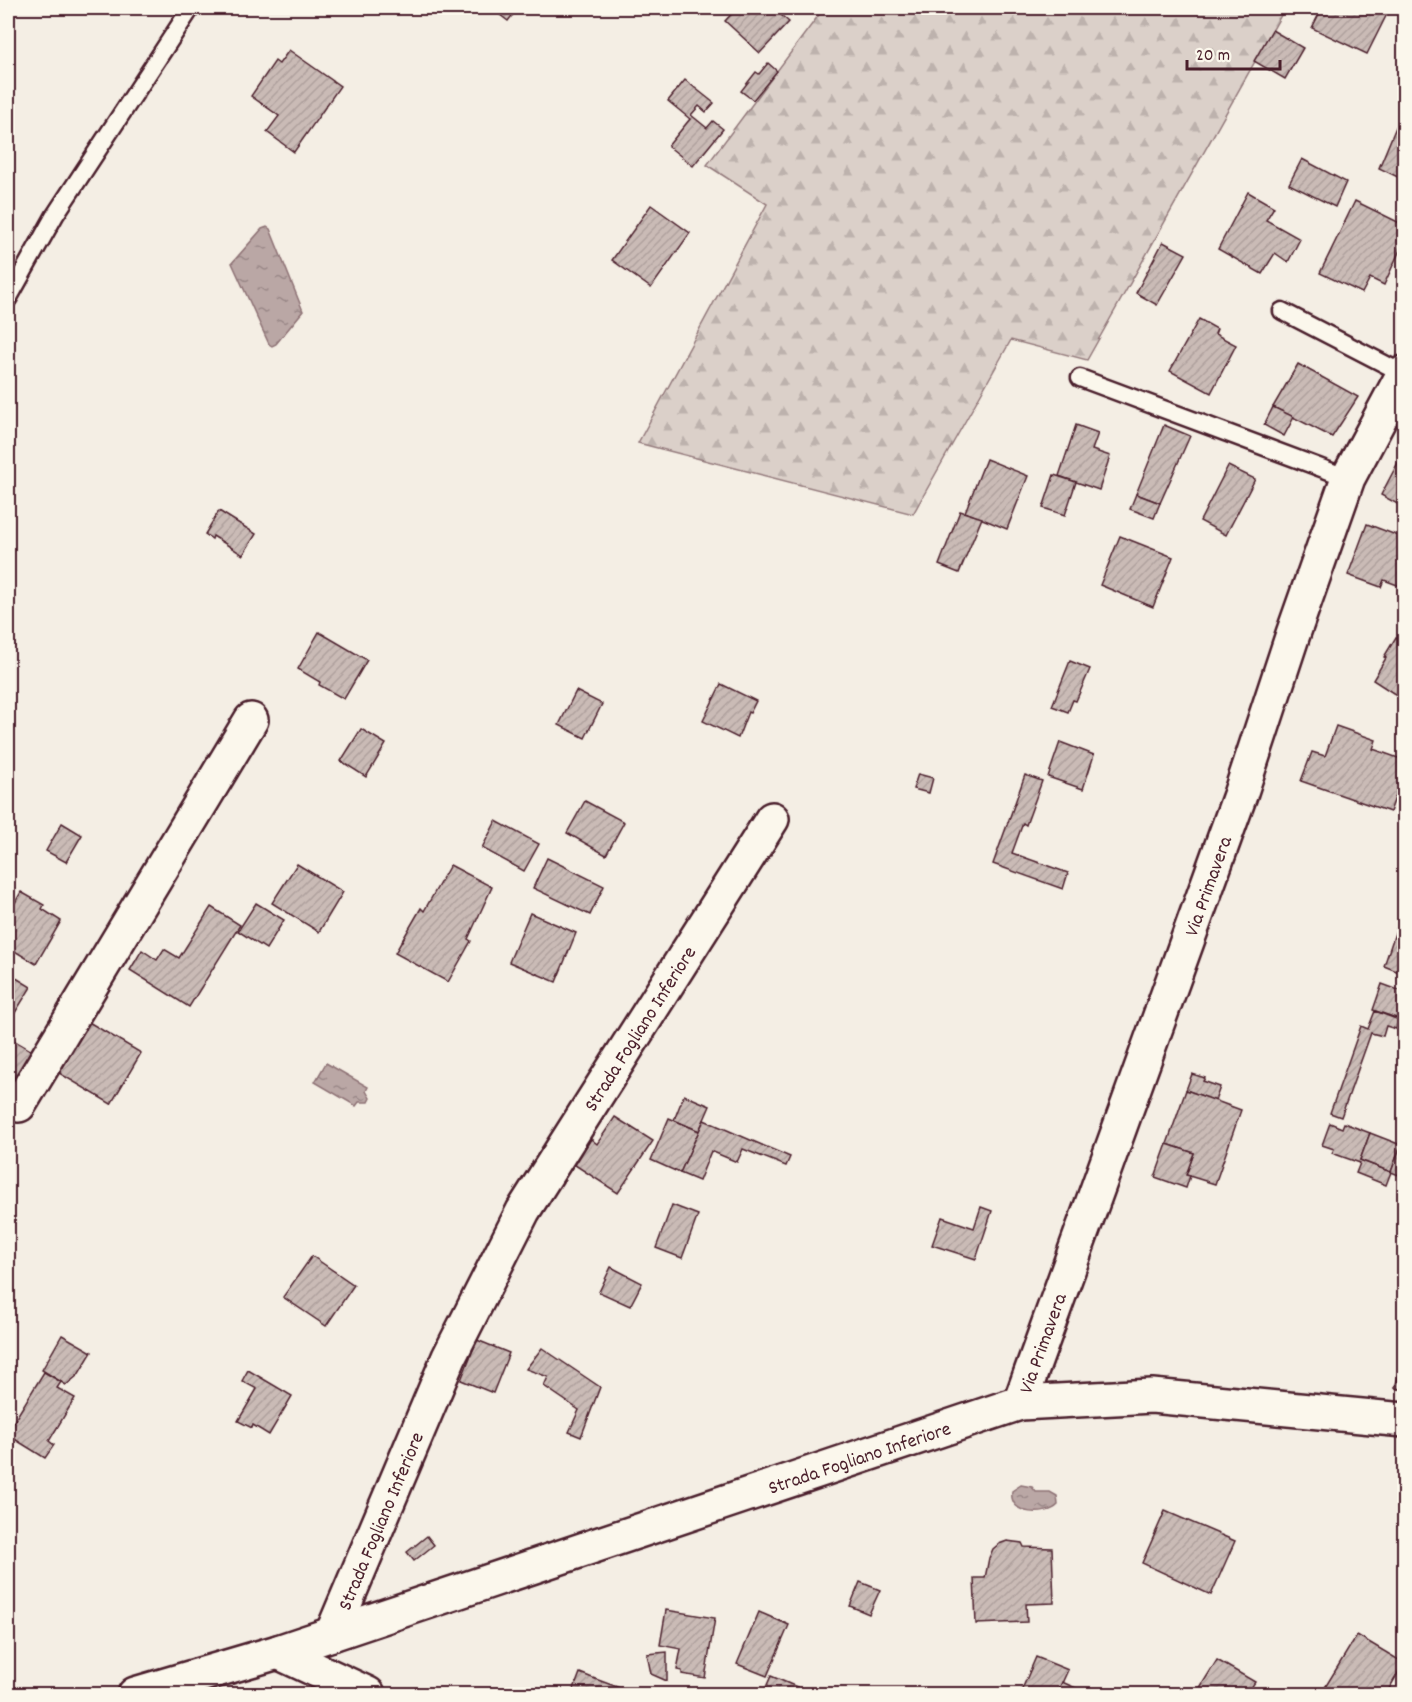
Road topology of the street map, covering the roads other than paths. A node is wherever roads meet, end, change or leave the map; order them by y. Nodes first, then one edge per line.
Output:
1 (191, 8) edge
2 (8, 299) edge
3 (1282, 311) dead end
4 (1404, 373) edge
5 (1080, 378) dead end
6 (1348, 478) junction
7 (251, 720) dead end
8 (772, 819) dead end
9 (8, 1098) edge
10 (1020, 1403) junction
11 (1404, 1420) edge
12 (332, 1634) junction
13 (279, 1652) junction
14 (135, 1695) edge
15 (368, 1695) edge

1 - 2 lane
3 - 4 lane
4 - 6 street, Via Primavera
5 - 6 lane
6 - 10 street, Via Primavera
7 - 9 street
8 - 12 street, Strada Fogliano Inferiore
10 - 11 street, Strada Fogliano Inferiore
10 - 12 street, Strada Fogliano Inferiore
12 - 13 street, Strada Fogliano Inferiore
13 - 14 street, Strada Fogliano Inferiore
13 - 15 street

